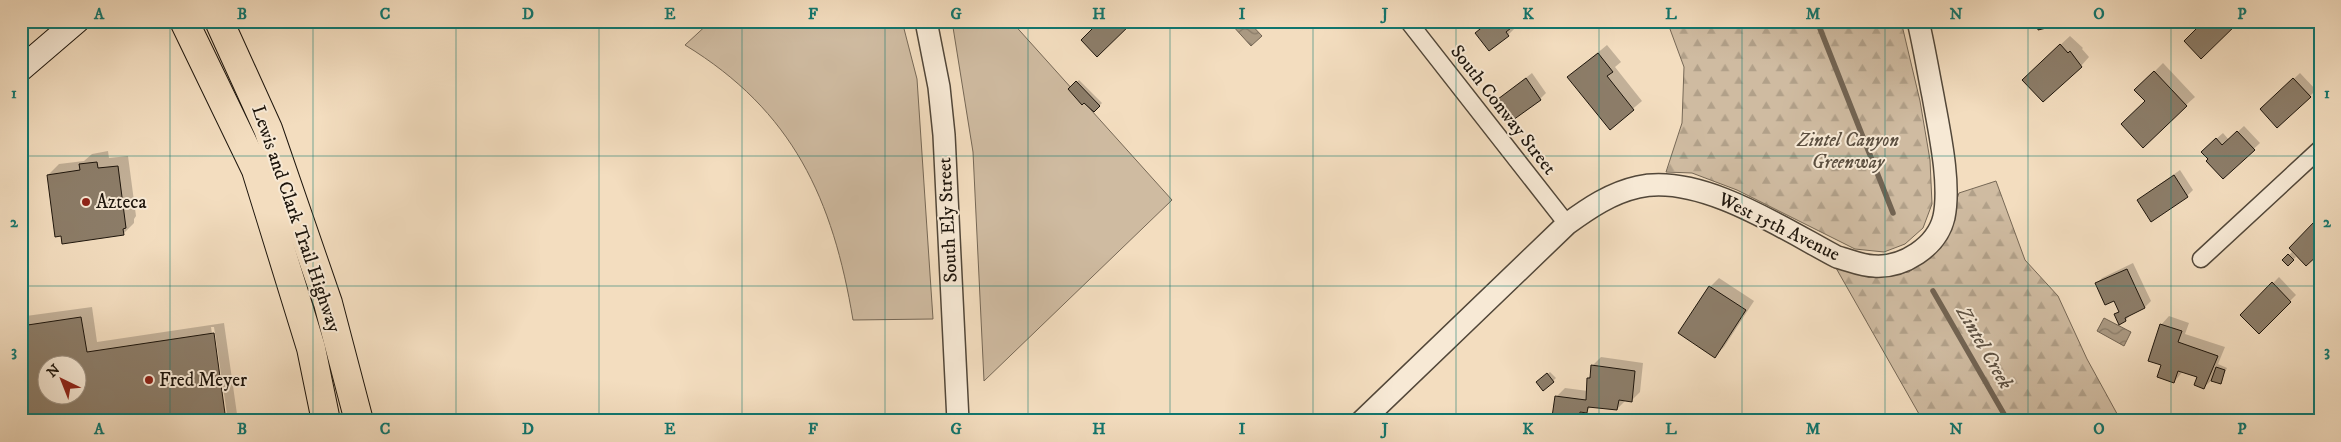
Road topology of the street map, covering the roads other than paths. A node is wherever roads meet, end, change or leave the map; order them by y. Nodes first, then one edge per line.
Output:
1 (77, 21) edge
2 (184, 21) edge
3 (220, 21) edge
4 (926, 21) edge
5 (1408, 21) edge
6 (1918, 21) edge
7 (21, 69) edge
8 (2320, 149) edge
9 (1567, 224) junction
10 (2201, 259) dead end
11 (326, 421) edge
12 (359, 421) edge
13 (958, 421) edge
14 (1362, 421) edge

1 - 7 main road
2 - 11 highway, Lewis and Clark Trail Highway
3 - 12 highway, Lewis and Clark Trail Highway
4 - 13 street, South Ely Street
5 - 9 street, South Conway Street
6 - 9 street, West 15th Avenue
8 - 10 street
9 - 14 street, West 15th Avenue

